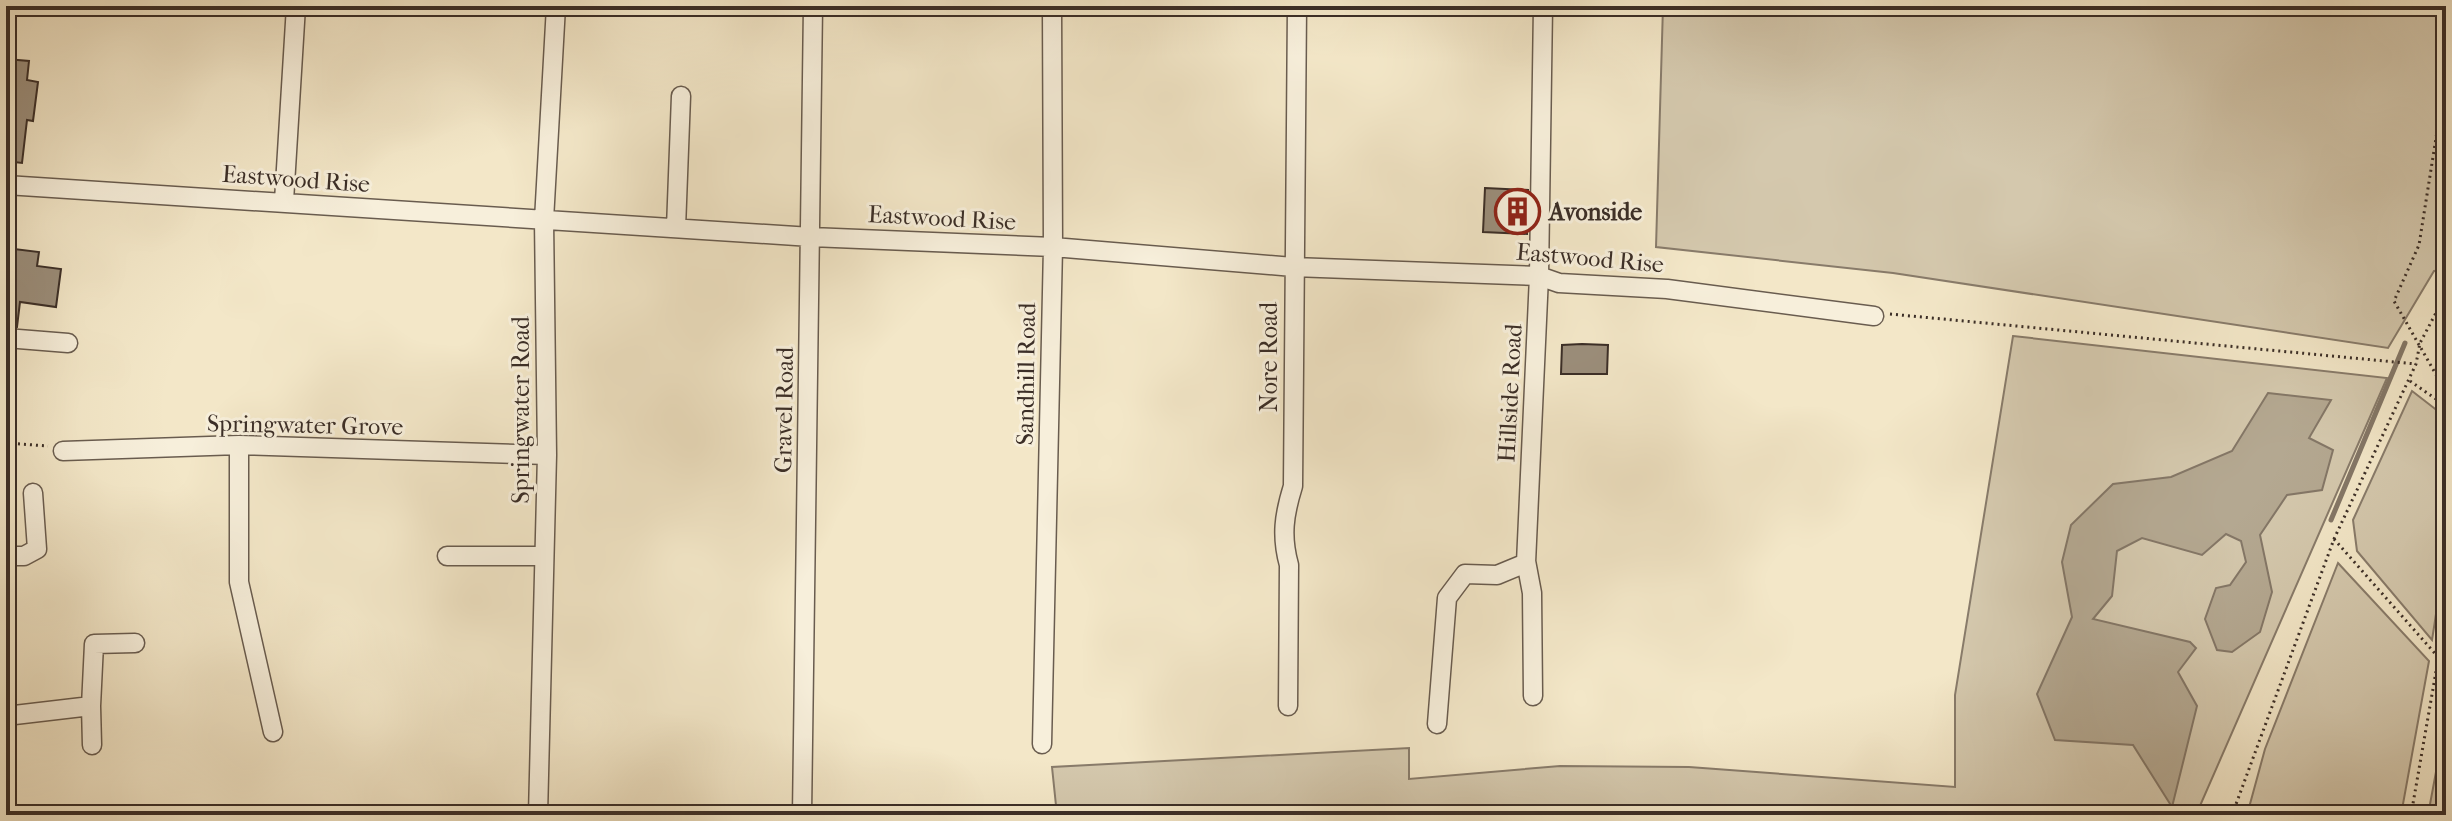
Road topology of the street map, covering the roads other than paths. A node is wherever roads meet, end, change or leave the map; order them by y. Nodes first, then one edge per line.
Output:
1 (296, 6) edge
2 (556, 6) edge
3 (813, 6) edge
4 (1052, 6) edge
5 (1297, 6) edge
6 (1543, 6) edge
7 (681, 96) dead end
8 (6, 185) edge
9 (284, 201) junction
10 (544, 220) junction
11 (676, 228) junction
12 (811, 237) junction
13 (1053, 247) junction
14 (1293, 267) junction
15 (1539, 276) junction
16 (1874, 316) road end
17 (6, 338) edge
18 (68, 343) dead end
19 (239, 445) junction
20 (63, 451) road end
21 (547, 455) junction
22 (33, 493) dead end
23 (6, 556) edge
24 (447, 556) dead end
25 (544, 556) junction
26 (1526, 561) junction
27 (135, 643) dead end
28 (1533, 696) dead end
29 (91, 706) junction
30 (1288, 706) dead end
31 (6, 716) edge
32 (1437, 724) dead end
33 (273, 732) dead end
34 (1042, 744) dead end
35 (92, 745) dead end
36 (538, 815) edge
37 (802, 815) edge

1 - 9 street
2 - 10 street, Springwater Road
3 - 12 street, Gravel Road
4 - 13 street, Sandhill Road
5 - 14 street, Nore Road
6 - 15 street, Hillside Road
7 - 11 street
8 - 9 street, Eastwood Rise
9 - 10 street, Eastwood Rise
10 - 11 street, Eastwood Rise
10 - 21 street, Springwater Road
11 - 12 street, Eastwood Rise
12 - 13 street, Eastwood Rise
12 - 37 street, Gravel Road
13 - 14 street, Eastwood Rise
13 - 34 street, Sandhill Road
14 - 15 street, Eastwood Rise
14 - 30 street, Nore Road
15 - 16 street, Eastwood Rise
15 - 26 street, Hillside Road
17 - 18 street
19 - 20 street, Springwater Grove
19 - 21 street, Springwater Grove
19 - 33 street
21 - 25 street, Springwater Road
22 - 23 street
24 - 25 street
25 - 36 street, Springwater Road
26 - 28 street, Hillside Road
26 - 32 street
27 - 29 street
29 - 31 street
29 - 35 street

